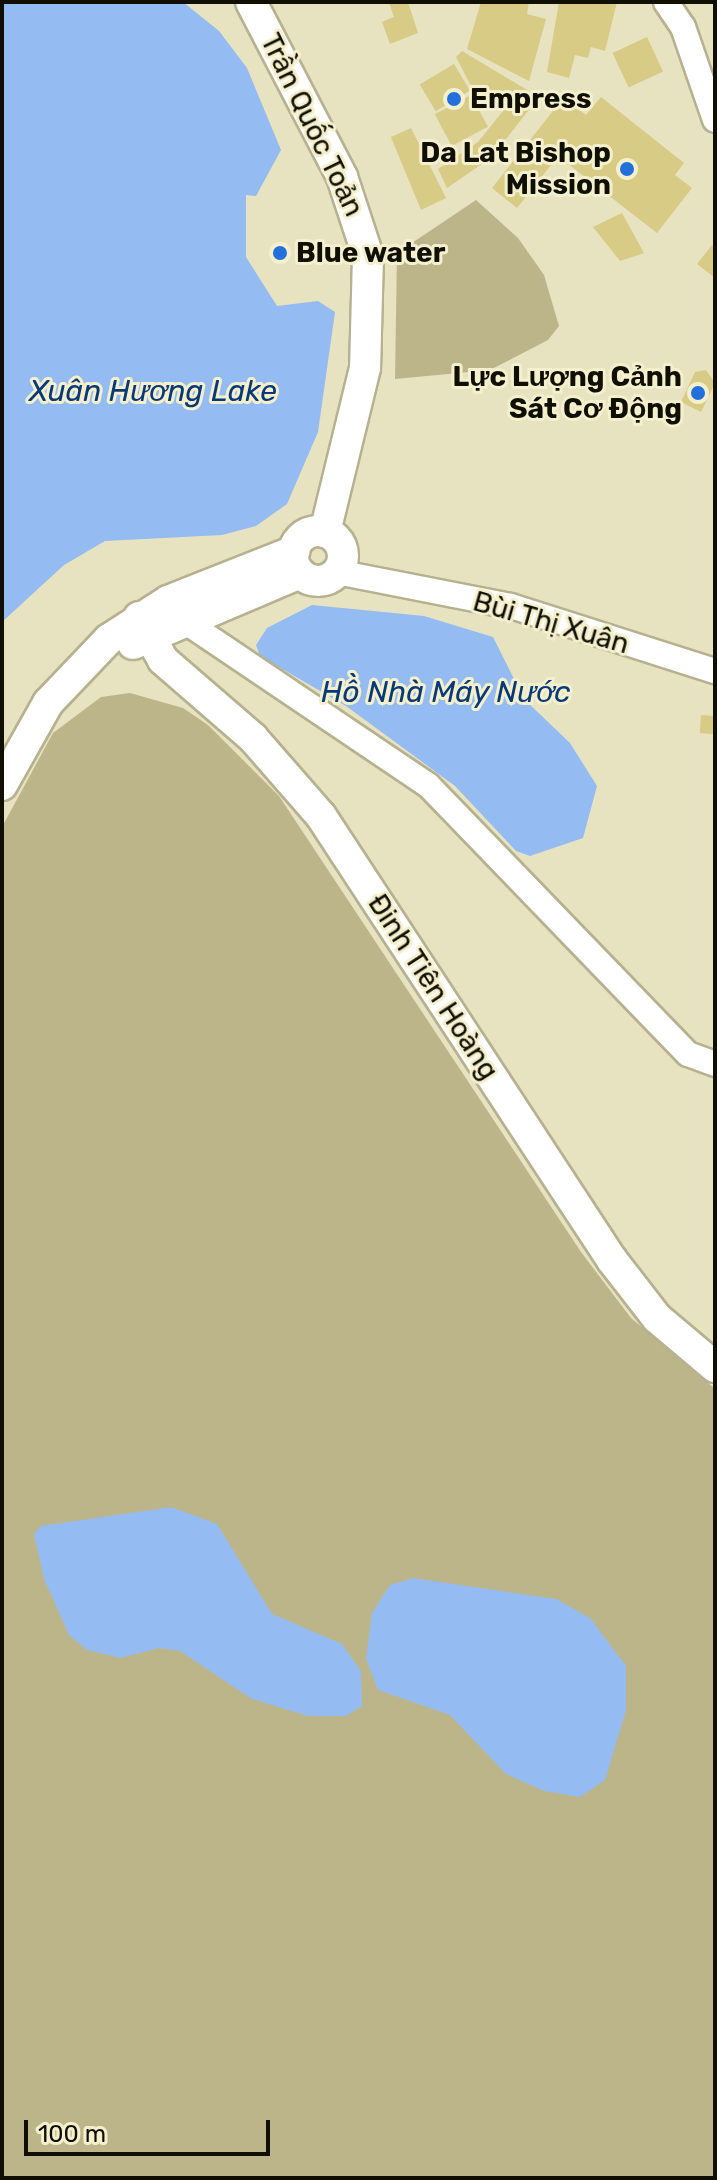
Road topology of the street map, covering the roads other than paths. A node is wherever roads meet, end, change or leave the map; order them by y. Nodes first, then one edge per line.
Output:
1 (251, 2) edge
2 (666, 2) edge
3 (715, 120) edge
4 (325, 532) junction
5 (297, 562) junction
6 (337, 572) junction
7 (186, 622) junction
8 (144, 627) junction
9 (715, 671) edge
10 (2, 785) edge
11 (715, 1064) edge
12 (715, 1367) edge

1 - 4 main road, Trần Quốc Toản
2 - 3 street
4 - 5 main road
4 - 6 main road
5 - 6 main road
5 - 7 main road
5 - 8 main road
6 - 9 street, Bùi Thị Xuân
7 - 8 main road
7 - 11 street
8 - 10 main road
8 - 12 main road, Đinh Tiên Hoàng

